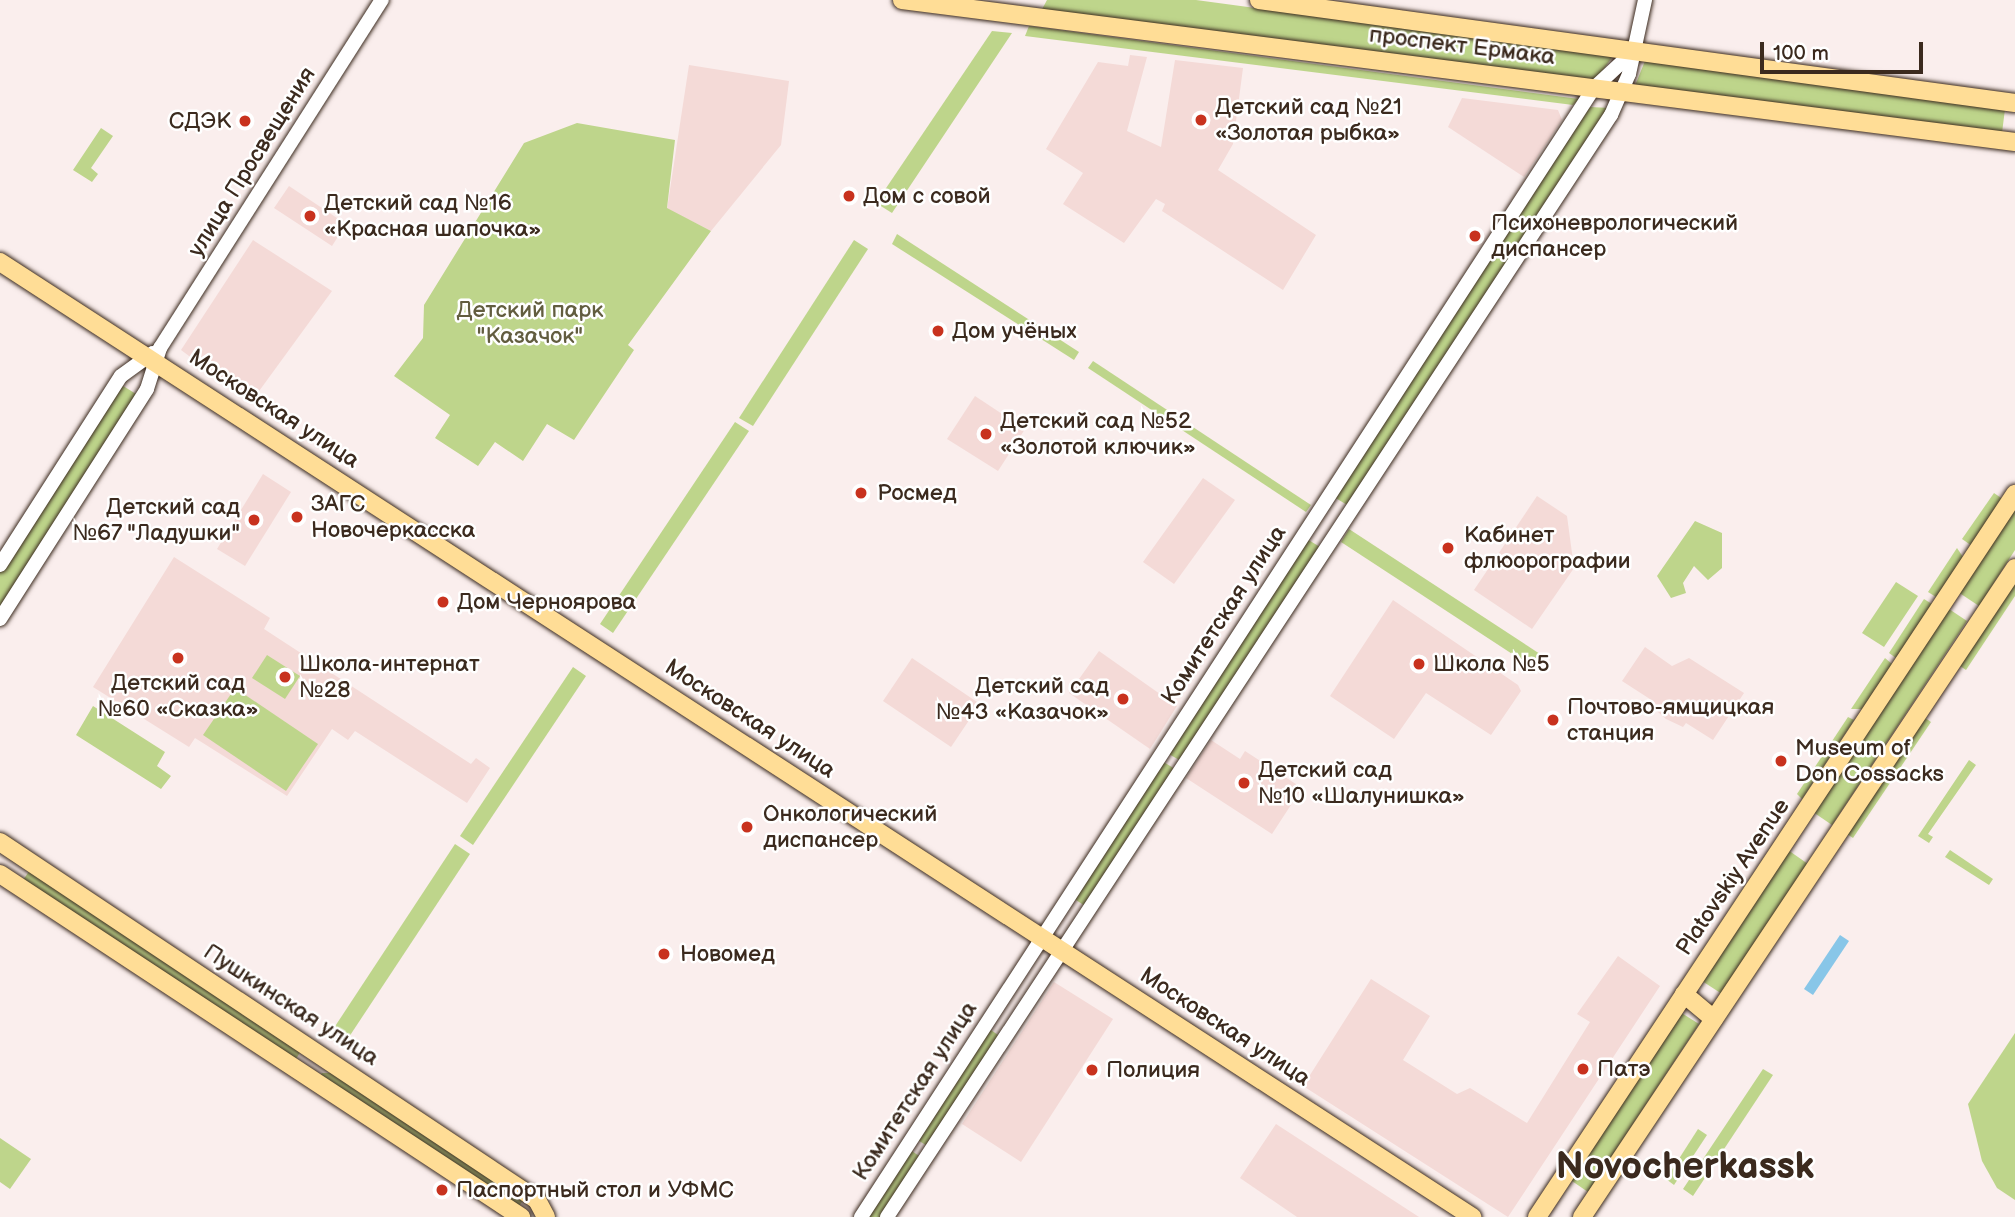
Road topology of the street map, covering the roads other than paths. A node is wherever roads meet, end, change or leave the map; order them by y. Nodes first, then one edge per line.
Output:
1 (382, 0) edge
2 (902, 0) edge
3 (1259, 0) edge
4 (1645, 0) edge
5 (1637, 48) junction
6 (1594, 88) junction
7 (1623, 92) junction
8 (2015, 103) edge
9 (2015, 142) edge
10 (0, 261) edge
11 (0, 272) edge
12 (151, 360) junction
13 (2015, 494) edge
14 (0, 565) edge
15 (2015, 568) edge
16 (0, 619) edge
17 (0, 842) edge
18 (0, 874) edge
19 (1039, 940) junction
20 (1060, 954) junction
21 (1684, 994) junction
22 (1714, 1019) junction
23 (1537, 1216) edge
24 (521, 1217) edge
25 (546, 1217) edge
26 (862, 1217) edge
27 (887, 1217) edge
28 (1458, 1217) edge
29 (1472, 1217) edge
30 (1582, 1217) edge

1 - 12 street, улица Просвещения
2 - 6 main road, проспект Ермака
3 - 5 main road, проспект Ермака
4 - 5 street, Комитетская улица
5 - 6 street, Комитетская улица
5 - 7 street, Комитетская улица
5 - 8 main road, проспект Ермака
6 - 7 main road, проспект Ермака
6 - 19 street, Комитетская улица
7 - 9 main road, проспект Ермака
7 - 20 street, Комитетская улица
10 - 12 main road, Московская улица
11 - 12 main road, Московская улица
12 - 14 street, улица Просвещения
12 - 16 street, улица Просвещения
12 - 19 main road, Московская улица
13 - 21 main road, Platovskiy Avenue
15 - 22 main road
17 - 25 main road, Пушкинская улица
18 - 24 main road
19 - 20 main road, Московская улица
19 - 26 street, Комитетская улица
20 - 27 street, Комитетская улица
20 - 28 main road, Московская улица
20 - 29 main road, Московская улица
21 - 22 main road
21 - 23 main road, Platovskiy Avenue
22 - 30 main road

